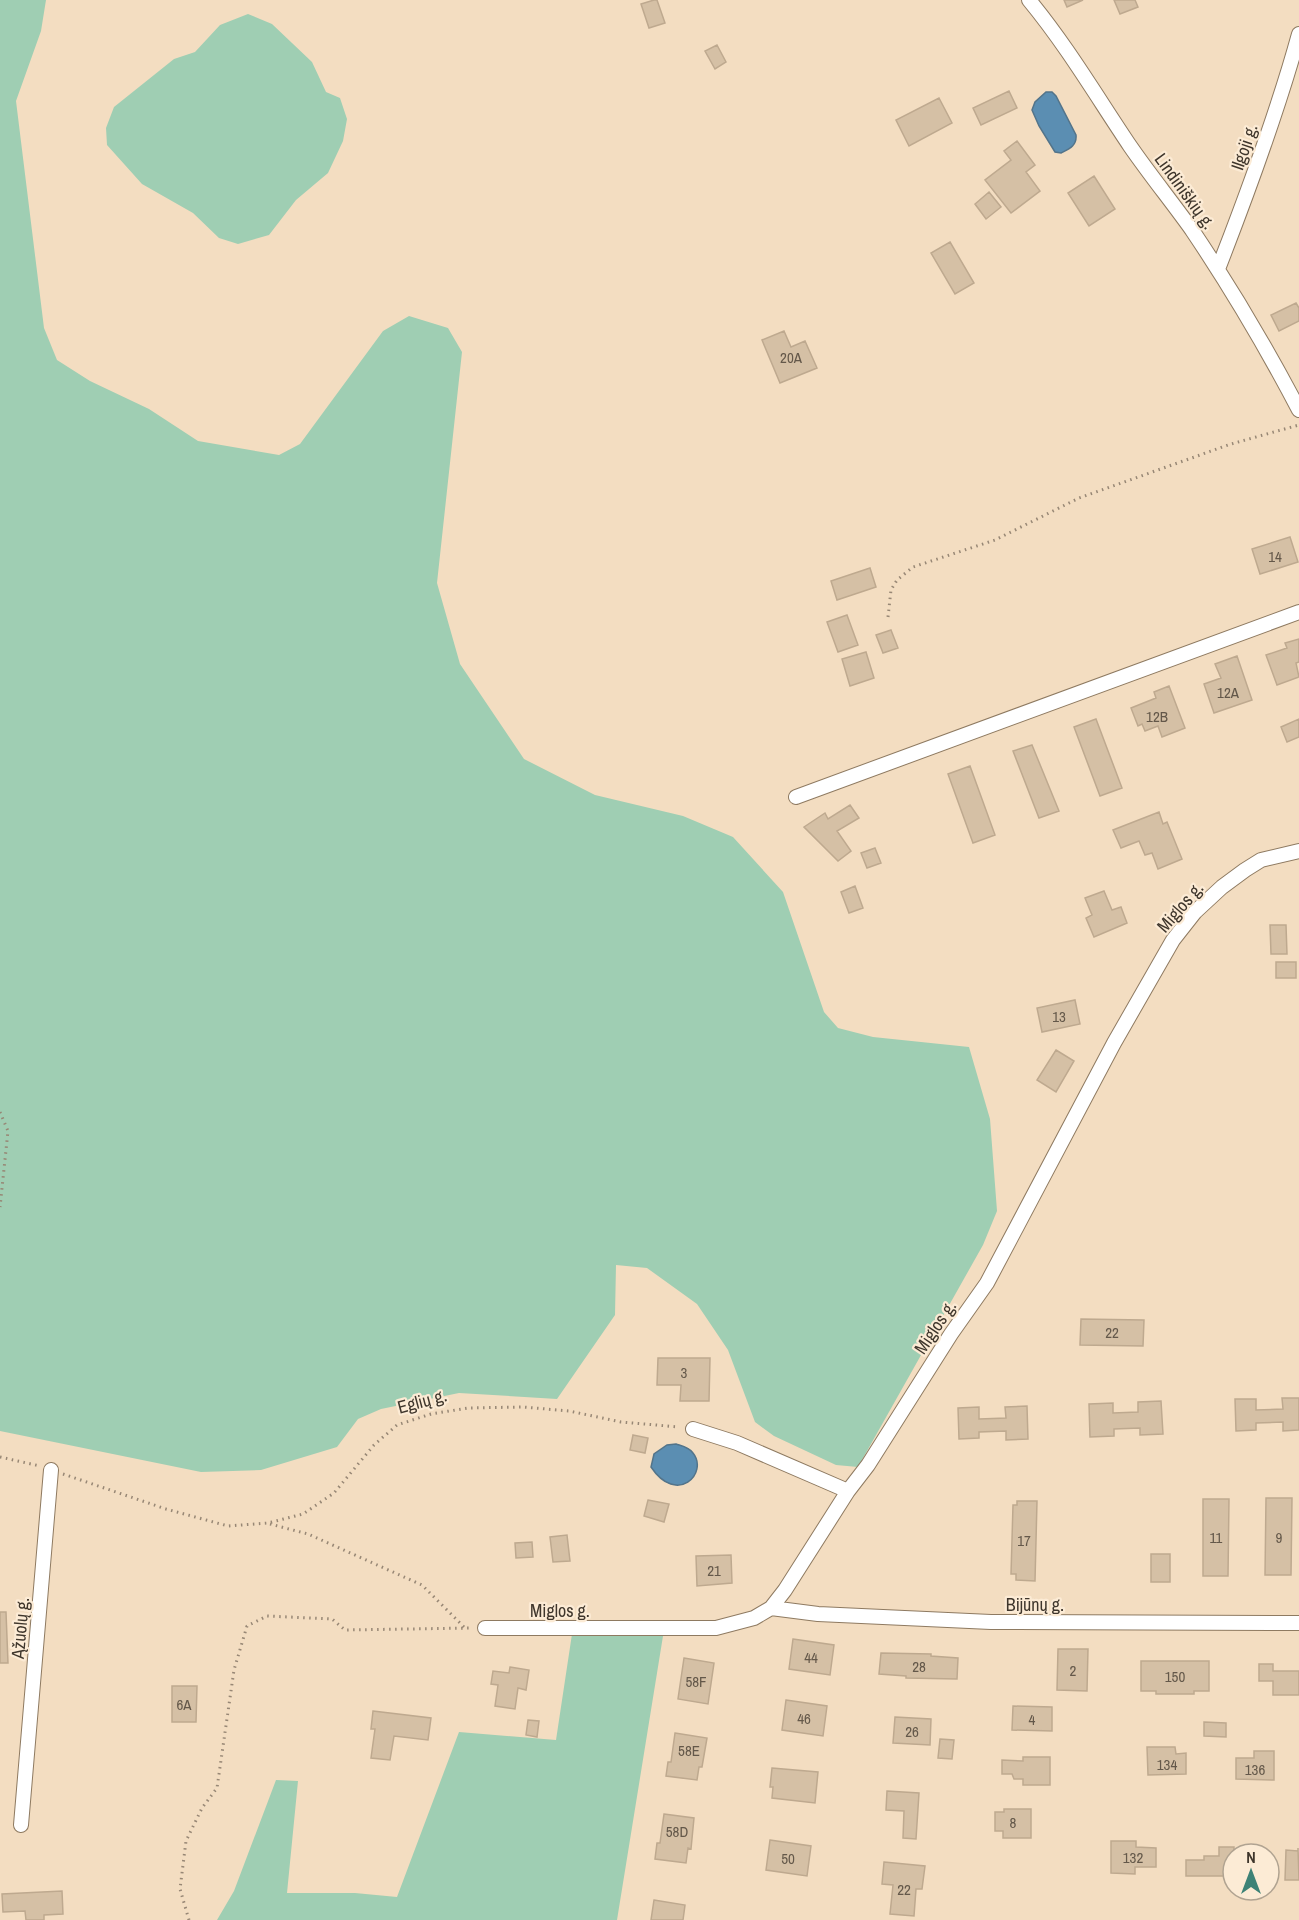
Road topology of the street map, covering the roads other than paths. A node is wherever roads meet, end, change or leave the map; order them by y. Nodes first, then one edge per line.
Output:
1 (1029, 0) edge
2 (1299, 34) edge
3 (1218, 269) junction
4 (1299, 410) edge
5 (1299, 612) edge
6 (796, 797) dead end
7 (1299, 851) edge
8 (693, 1429) road end
9 (44, 1467) road end
10 (848, 1491) junction
11 (771, 1608) junction
12 (1299, 1623) edge
13 (484, 1628) road end
14 (21, 1825) dead end

1 - 3 street, Lindiniškių g.
2 - 3 street, Ilgoji g.
3 - 4 street, Lindiniškių g.
5 - 6 street
7 - 10 street, Miglos g.
8 - 10 street
9 - 14 street, Ąžuolų g.
10 - 11 street, Miglos g.
11 - 12 street, Bijūnų g.
11 - 13 street, Miglos g.

